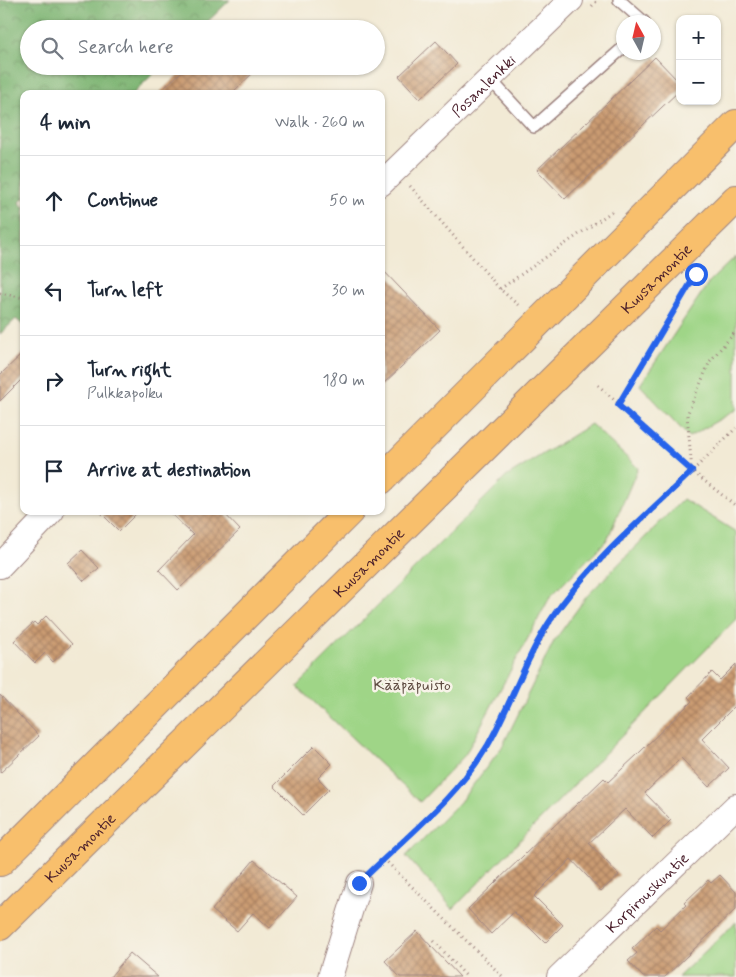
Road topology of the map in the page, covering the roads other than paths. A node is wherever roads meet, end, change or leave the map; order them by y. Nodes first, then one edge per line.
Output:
1 (571, 0) edge
2 (620, 0) edge
3 (636, 15) edge
4 (616, 54) edge
5 (490, 78) junction
6 (736, 124) edge
7 (388, 178) edge
8 (736, 199) edge
9 (385, 476) edge
10 (48, 515) edge
11 (346, 515) edge
12 (0, 566) edge
13 (736, 806) edge
14 (0, 862) edge
15 (359, 883) road end
16 (0, 926) edge
17 (330, 977) edge
18 (559, 977) edge

1 - 5 street, Posanlenkki
2 - 3 lane
4 - 5 lane
5 - 7 street, Posanlenkki
6 - 9 highway
8 - 16 highway, Kuusamontie
10 - 12 street
11 - 14 highway
13 - 18 street, Korpirouskuntie
15 - 17 street

